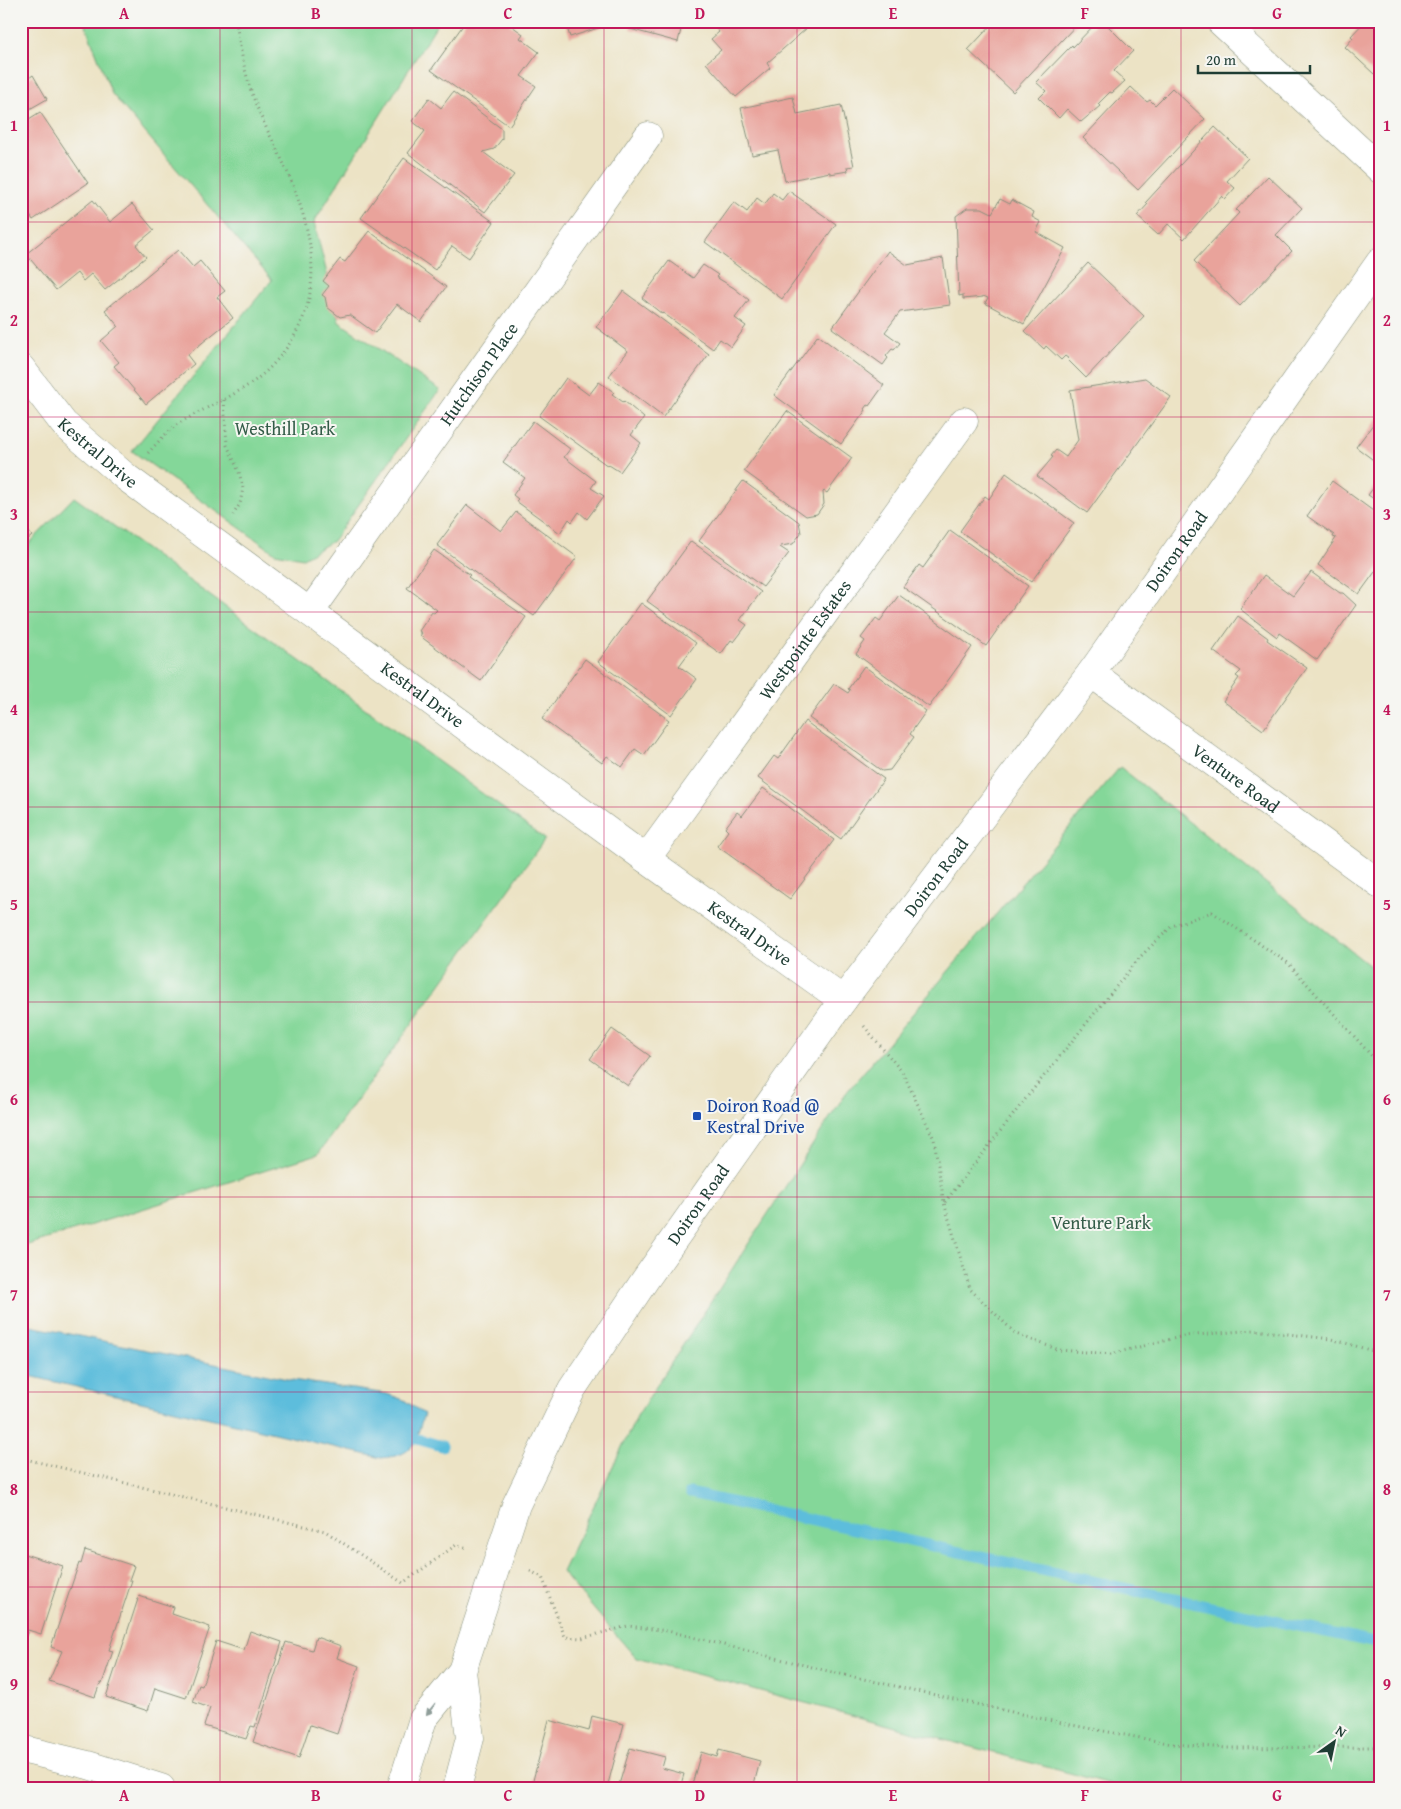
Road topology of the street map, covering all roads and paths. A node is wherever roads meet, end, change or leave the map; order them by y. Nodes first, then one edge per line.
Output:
1 (236, 21) edge
2 (1220, 21) edge
3 (648, 136) dead end
4 (1380, 169) edge
5 (1380, 262) edge
6 (21, 368) edge
7 (224, 400) junction
8 (964, 421) dead end
9 (127, 478) junction
10 (216, 542) junction
11 (310, 612) junction
12 (1091, 673) junction
13 (646, 859) junction
14 (1380, 884) edge
15 (842, 1000) junction
16 (1380, 1065) edge
17 (944, 1203) junction
18 (1380, 1353) edge
19 (21, 1458) edge
20 (500, 1556) junction
21 (462, 1671) junction
22 (1380, 1747) edge
23 (21, 1749) edge
24 (161, 1788) edge
25 (401, 1788) edge
26 (457, 1788) edge

1 - 7 path
2 - 4 street
3 - 11 street, Hutchison Place
5 - 12 street, Doiron Road
6 - 9 street, Kestral Drive
7 - 9 path
7 - 10 path
8 - 13 street, Westpointe Estates
9 - 10 street, Kestral Drive
10 - 11 street, Kestral Drive
11 - 13 street, Kestral Drive
12 - 14 street, Venture Road
12 - 15 street, Doiron Road
13 - 15 street, Kestral Drive
15 - 17 path
15 - 20 street, Doiron Road
16 - 17 path
17 - 18 path
19 - 20 path
20 - 21 street, Doiron Road
20 - 22 path
21 -> 25 street
21 - 26 street
23 - 24 street

